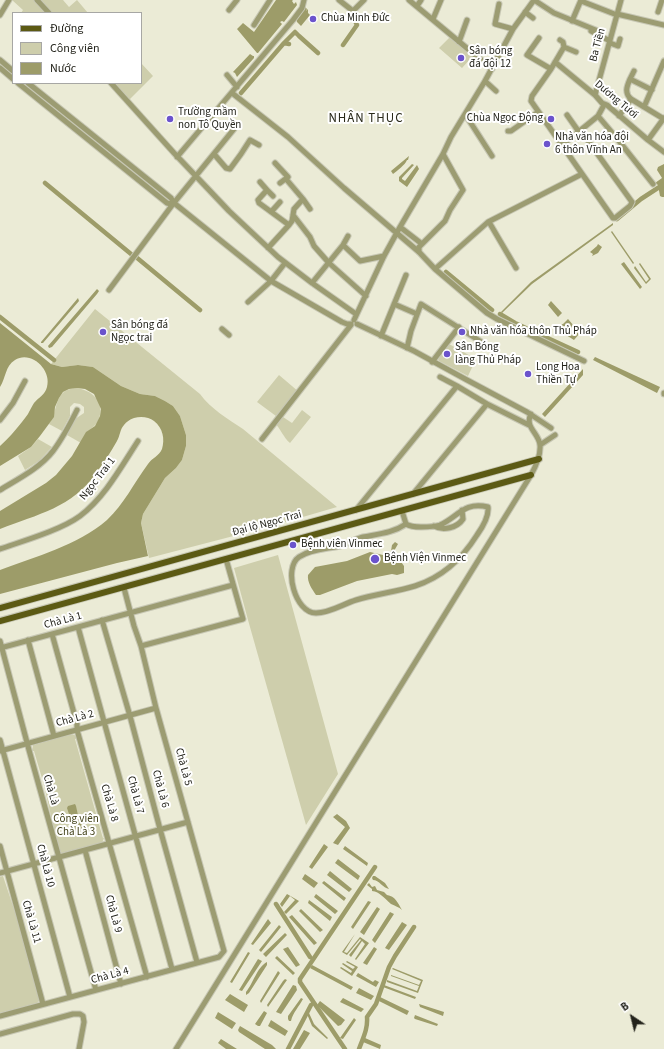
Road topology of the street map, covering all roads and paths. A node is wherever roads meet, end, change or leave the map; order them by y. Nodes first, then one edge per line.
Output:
1 (9, 0) edge
2 (37, 0) edge
3 (237, 0) edge
4 (270, 0) edge
5 (303, 0) edge
6 (340, 0) edge
7 (364, 0) edge
8 (409, 0) edge
9 (422, 0) edge
10 (441, 0) edge
11 (534, 0) edge
12 (581, 0) edge
13 (621, 0) edge
14 (662, 0) edge
15 (499, 4) dead end
16 (417, 6) junction
17 (229, 10) dead end
18 (48, 12) edge
19 (525, 12) junction
20 (658, 12) dead end
21 (617, 14) junction
22 (0, 15) edge
23 (533, 18) dead end
24 (433, 19) junction
25 (467, 20) dead end
26 (572, 21) junction
27 (254, 25) dead end
28 (664, 25) edge
29 (579, 26) dead end
30 (513, 29) junction
31 (598, 31) dead end
32 (539, 38) dead end
33 (560, 40) dead end
34 (620, 40) dead end
35 (459, 42) junction
36 (610, 42) junction
37 (564, 47) junction
38 (576, 52) dead end
39 (0, 60) edge
40 (664, 61) edge
41 (555, 62) junction
42 (0, 68) edge
43 (492, 68) junction
44 (551, 69) junction
45 (12, 70) edge
46 (634, 71) dead end
47 (227, 75) dead end
48 (12, 77) edge
49 (630, 79) junction
50 (485, 81) junction
51 (19, 84) edge
52 (29, 84) edge
53 (112, 84) edge
54 (237, 87) junction
55 (652, 90) junction
56 (496, 91) dead end
57 (232, 93) junction
58 (595, 95) junction
59 (631, 99) junction
60 (604, 105) junction
61 (644, 107) junction
62 (538, 112) junction
63 (465, 114) junction
64 (567, 115) dead end
65 (598, 116) junction
66 (619, 116) junction
67 (664, 118) edge
68 (234, 129) dead end
69 (508, 131) dead end
70 (580, 132) junction
71 (648, 140) junction
72 (259, 145) dead end
73 (561, 146) junction
74 (664, 152) edge
75 (214, 154) junction
76 (443, 154) junction
77 (492, 156) dead end
78 (177, 157) junction
79 (275, 163) dead end
80 (582, 174) junction
81 (196, 176) junction
82 (286, 179) junction
83 (260, 182) dead end
84 (280, 183) dead end
85 (653, 184) dead end
86 (267, 190) junction
87 (273, 196) dead end
88 (303, 199) junction
89 (280, 202) dead end
90 (174, 203) junction
91 (310, 209) dead end
92 (271, 212) junction
93 (293, 214) junction
94 (489, 222) junction
95 (289, 225) junction
96 (400, 227) junction
97 (397, 233) junction
98 (348, 236) dead end
99 (422, 244) junction
100 (343, 245) junction
101 (272, 246) junction
102 (419, 252) junction
103 (384, 256) junction
104 (285, 263) junction
105 (329, 263) junction
106 (516, 268) dead end
107 (435, 269) junction
108 (406, 275) dead end
109 (270, 281) junction
110 (312, 284) junction
111 (109, 290) dead end
112 (366, 296) junction
113 (248, 302) dead end
114 (394, 304) junction
115 (356, 314) junction
116 (417, 314) junction
117 (353, 323) junction
118 (459, 327) junction
119 (222, 329) dead end
120 (229, 335) dead end
121 (381, 336) junction
122 (483, 343) dead end
123 (408, 348) junction
124 (584, 361) dead end
125 (432, 362) junction
126 (440, 377) dead end
127 (25, 381) dead end
128 (457, 386) junction
129 (487, 404) junction
130 (78, 410) dead end
131 (531, 414) junction
132 (0, 420) edge
133 (529, 425) junction
134 (538, 425) dead end
135 (551, 428) dead end
136 (534, 431) junction
137 (555, 435) dead end
138 (262, 439) dead end
139 (138, 441) dead end
140 (540, 445) junction
141 (538, 459) junction
142 (531, 475) junction
143 (0, 490) edge
144 (412, 495) junction
145 (356, 510) junction
146 (402, 510) junction
147 (462, 510) junction
148 (406, 524) junction
149 (295, 526) junction
150 (434, 526) junction
151 (299, 539) junction
152 (0, 549) edge
153 (226, 559) junction
154 (234, 585) junction
155 (124, 588) junction
156 (0, 608) edge
157 (130, 613) junction
158 (102, 620) junction
159 (0, 621) edge
160 (78, 627) junction
161 (52, 634) junction
162 (28, 640) junction
163 (0, 641) edge
164 (141, 646) junction
165 (1, 648) edge
166 (156, 708) junction
167 (130, 716) junction
168 (104, 722) junction
169 (77, 730) junction
170 (54, 736) junction
171 (0, 740) edge
172 (27, 744) junction
173 (1, 750) edge
174 (188, 822) junction
175 (160, 829) junction
176 (136, 835) junction
177 (110, 844) junction
178 (0, 846) edge
179 (85, 850) junction
180 (59, 857) junction
181 (34, 864) junction
182 (7, 871) junction
183 (0, 873) edge
184 (224, 951) joint
185 (197, 962) junction
186 (172, 969) junction
187 (147, 977) junction
188 (121, 984) junction
189 (96, 990) junction
190 (70, 997) junction
191 (43, 1004) junction
192 (0, 1016) edge
193 (0, 1034) edge
194 (79, 1049) edge
195 (176, 1049) edge

1 - 22 street
2 - 18 street
3 - 17 street
4 - 27 street
5 - 54 street
6 - 7 street
8 - 16 street
9 - 16 street
10 - 24 street
11 - 19 street
11 - 26 street
12 - 21 street
12 - 26 street
13 - 21 street, Ba Tiền
14 - 20 street
15 - 30 street
16 - 24 street
19 - 23 street
19 - 30 street
21 - 28 street
21 - 36 street, Ba Tiền
24 - 35 street
25 - 35 street
26 - 31 street
29 - 36 street
30 - 43 street
32 - 44 street
33 - 37 street
34 - 36 street
35 - 43 street
36 - 58 street, Ba Tiền
37 - 38 street
37 - 41 street
39 - 45 street
40 - 55 street
41 - 44 street
41 - 58 street, Dương Tươi
42 - 48 street
43 - 50 street
44 - 62 street
46 - 49 street
47 - 54 street
49 - 55 street
49 - 59 street
50 - 56 street
50 - 63 street
51 - 90 street
52 - 90 street
53 - 78 street
54 - 57 street
55 - 61 street
57 - 78 street
57 - 97 street
58 - 60 street, Dương Tươi
59 - 61 street
59 - 66 street
60 - 65 street
60 - 66 street, Dương Tươi
61 - 67 street
62 - 69 street
62 - 73 street
63 - 76 street
63 - 77 street
64 - 70 street
65 - 70 street
65 - 85 street
66 - 71 street, Dương Tươi
67 - 71 street
68 - 75 street
70 - 73 street
70 - 80 street
71 - 74 street, Dương Tươi
72 - 75 street
73 - 80 street
75 - 81 street
76 - 96 street
76 - 99 street
78 - 81 street
79 - 82 street
80 - 94 street
81 - 90 street
81 - 101 street
82 - 84 street
82 - 88 street
83 - 86 street
86 - 87 street
86 - 92 street
88 - 91 street
88 - 93 street
89 - 92 street
90 - 109 street
90 - 111 street
92 - 95 street
93 - 95 street
93 - 105 street
94 - 106 street
94 - 107 street
95 - 101 street
96 - 97 street
96 - 99 street
97 - 102 street
97 - 103 street
98 - 100 street
99 - 102 street
100 - 103 street
100 - 105 street
101 - 104 street
102 - 107 street
103 - 112 street
104 - 109 street
104 - 110 street
105 - 110 street
105 - 112 street
107 - 124 street
108 - 114 street
109 - 113 street
109 - 117 street
110 - 115 street
112 - 115 street
114 - 116 street
114 - 121 street
115 - 117 street
116 - 118 street
116 - 123 street
117 - 121 street
117 - 138 street
118 - 122 street
118 - 125 street
119 - 120 street
121 - 123 street
123 - 125 street
125 - 131 street
126 - 128 street
127 - 132 street
128 - 129 street
128 - 145 street
129 - 133 street
129 - 144 street
130 - 143 street
131 - 133 street
131 - 135 street
133 - 136 street
134 - 136 street
136 - 140 street
137 - 140 street
139 - 152 street, Ngọc Trai 1
140 - 141 street
141 - 142 street
141 - 144 main road, Đại lộ Ngọc Trai
142 - 146 main road, Đại lộ Ngọc Trai
142 - 195 street
144 - 145 main road, Đại lộ Ngọc Trai
145 - 149 main road, Đại lộ Ngọc Trai
146 - 148 street
146 - 151 main road, Đại lộ Ngọc Trai
147 - 148 street
147 - 150 street
147 - 150 street
148 - 150 street
149 - 151 main road
149 - 156 main road, Đại lộ Ngọc Trai
151 - 153 main road, Đại lộ Ngọc Trai
153 - 154 street
153 - 155 main road, Đại lộ Ngọc Trai
154 - 157 street, Chà Là 1
154 - 164 street
155 - 157 street, Chà Là 5
155 - 159 main road, Đại lộ Ngọc Trai
157 - 158 street, Chà Là 1
157 - 164 street, Chà Là 5
158 - 160 street, Chà Là 1
158 - 167 street, Chà Là 6
160 - 161 street, Chà Là 1
160 - 168 street, Chà Là 7
161 - 162 street, Chà Là 1
161 - 169 street, Chà Là 8
162 - 165 street, Chà Là 1
162 - 170 street
163 - 165 street, Chà Là
164 - 166 street, Chà Là 5
165 - 172 street, Chà Là
166 - 167 street, Chà Là 2
166 - 174 street, Chà Là 5
167 - 168 street, Chà Là 2
167 - 175 street, Chà Là 6
168 - 169 street, Chà Là 2
168 - 176 street, Chà Là 7
169 - 170 street, Chà Là 2
169 - 177 street, Chà Là 8
170 - 172 street, Chà Là 2
171 - 173 street, Chà Là 10
172 - 173 street, Chà Là 2
172 - 180 street, Chà Là
173 - 181 street, Chà Là 10
174 - 175 street
174 - 184 street, Chà Là 5
175 - 176 street
175 - 185 street, Chà Là 6
176 - 177 street
176 - 186 street, Chà Là 7
177 - 179 street
177 - 187 street, Chà Là 8
178 - 182 street, Chà Là 11
179 - 180 street
179 - 188 street, Chà Là 9
180 - 181 street
180 - 189 street, Chà Là
181 - 182 street
181 - 190 street, Chà Là 10
182 - 183 street
182 - 191 street, Chà Là 11
184 - 185 street, Chà Là 4
185 - 186 street, Chà Là 4
186 - 187 street, Chà Là 4
187 - 188 street, Chà Là 4
188 - 189 street, Chà Là 4
189 - 190 street, Chà Là 4
190 - 191 street, Chà Là 4
191 - 192 street, Chà Là 4
193 - 194 street

